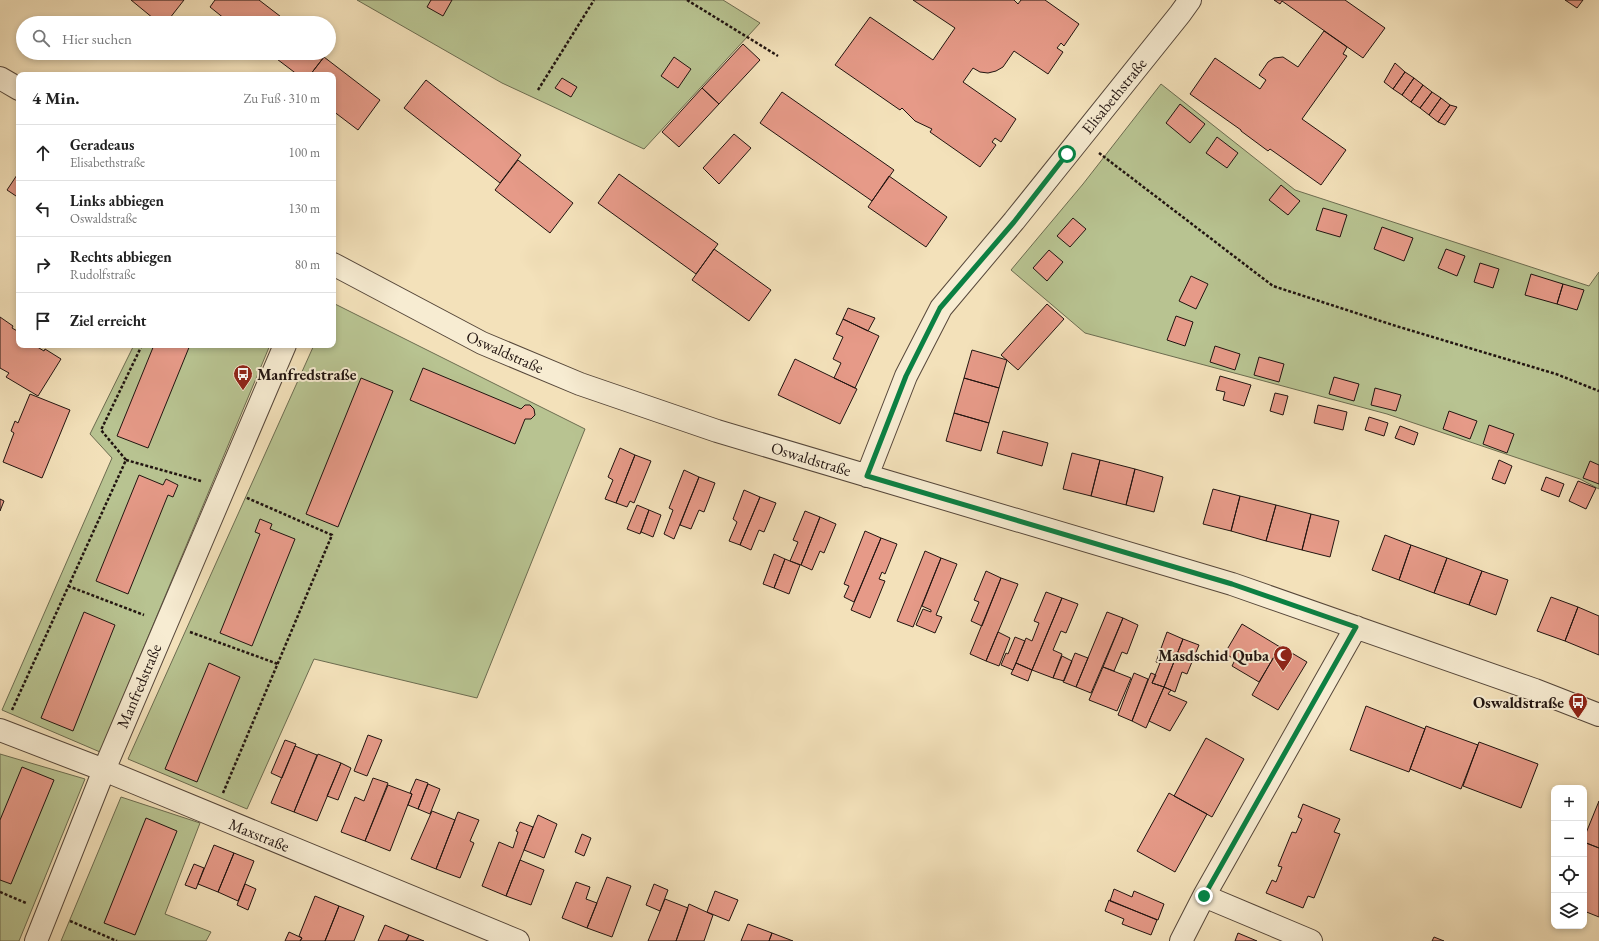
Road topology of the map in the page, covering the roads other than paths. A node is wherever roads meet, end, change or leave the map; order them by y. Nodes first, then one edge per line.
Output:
1 (1190, 0) edge
2 (0, 78) edge
3 (16, 87) edge
4 (336, 266) edge
5 (284, 348) edge
6 (867, 476) junction
7 (1356, 627) junction
8 (1599, 715) edge
9 (1, 730) edge
10 (104, 770) junction
11 (1204, 896) junction
12 (36, 941) edge
13 (518, 941) edge
14 (1181, 941) edge
15 (1311, 941) edge

1 - 6 street, Elisabethstraße
2 - 3 street
4 - 6 street, Oswaldstraße
5 - 10 street, Manfredstraße
6 - 7 street, Oswaldstraße
7 - 8 street, Oswaldstraße
7 - 11 street
9 - 10 street, Maxstraße
10 - 12 street, Manfredstraße
10 - 13 street, Maxstraße
11 - 14 street
11 - 15 street

